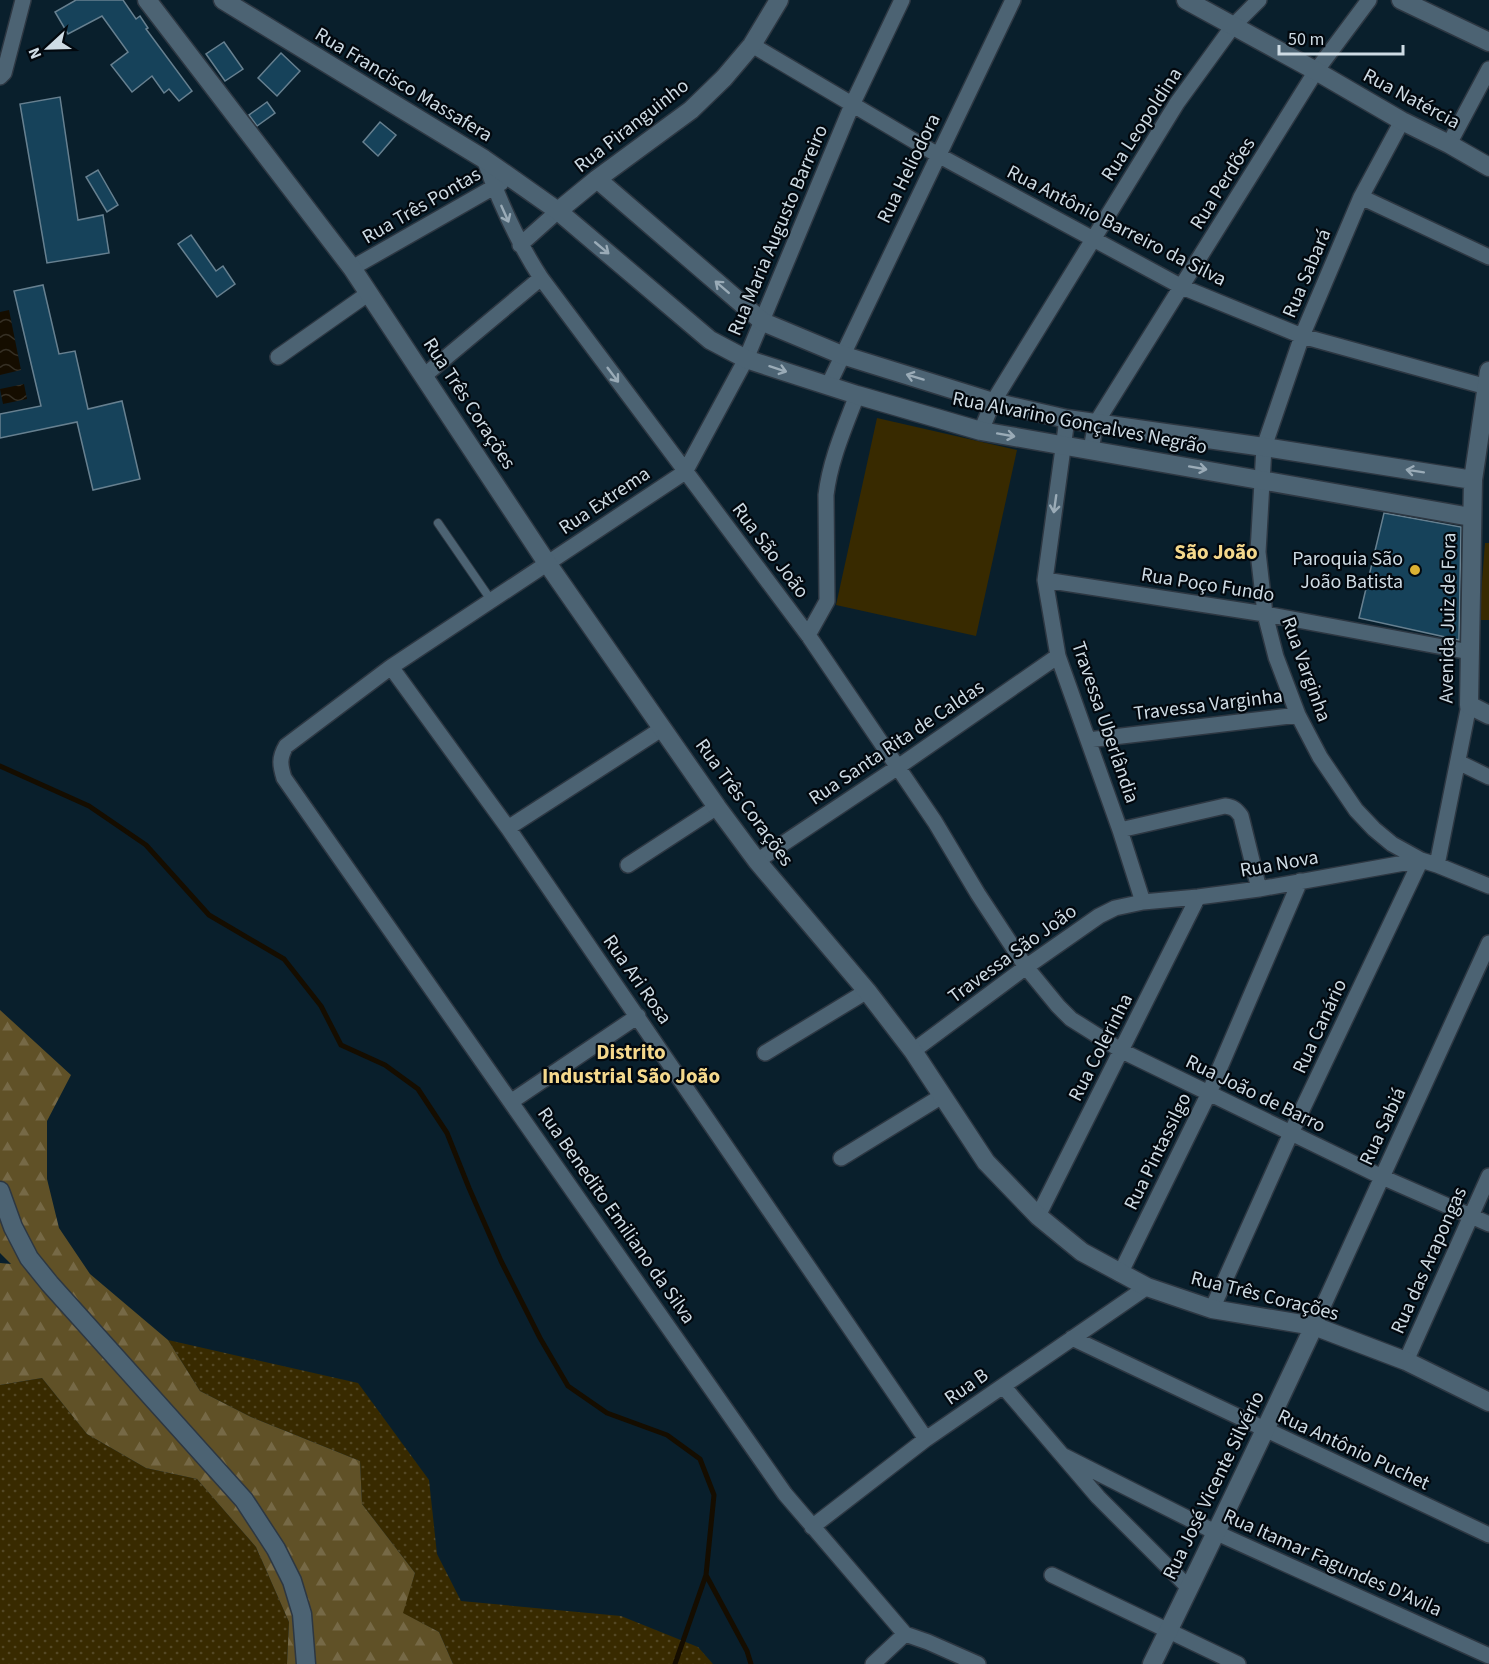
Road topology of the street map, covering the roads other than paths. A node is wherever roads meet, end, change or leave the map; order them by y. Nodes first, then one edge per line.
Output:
1 (23, 0) edge
2 (147, 0) edge
3 (223, 0) edge
4 (780, 0) edge
5 (902, 0) edge
6 (1013, 0) edge
7 (1186, 0) edge
8 (1259, 0) edge
9 (1369, 0) edge
10 (1401, 0) edge
11 (1233, 26) junction
12 (1489, 42) edge
13 (752, 45) junction
14 (1489, 69) edge
15 (1316, 71) junction
16 (0, 77) edge
17 (852, 105) junction
18 (1402, 121) junction
19 (1449, 144) junction
20 (938, 155) junction
21 (484, 159) junction
22 (1489, 167) edge
23 (511, 178) junction
24 (597, 179) junction
25 (494, 187) junction
26 (1361, 197) junction
27 (558, 210) junction
28 (1093, 238) junction
29 (520, 245) junction
30 (1489, 257) edge
31 (352, 268) junction
32 (541, 278) junction
33 (1182, 287) junction
34 (369, 293) junction
35 (763, 322) junction
36 (1302, 336) junction
37 (842, 355) junction
38 (278, 357) dead end
39 (746, 359) junction
40 (424, 375) junction
41 (1488, 379) edge
42 (828, 386) junction
43 (857, 395) junction
44 (993, 402) junction
45 (1067, 419) junction
46 (1096, 423) junction
47 (981, 431) junction
48 (1063, 446) junction
49 (1264, 447) junction
50 (1091, 449) junction
51 (685, 472) junction
52 (1261, 479) junction
53 (1473, 480) junction
54 (1471, 517) junction
55 (438, 523) dead end
56 (547, 562) junction
57 (1045, 580) junction
58 (491, 600) junction
59 (1265, 614) junction
60 (808, 634) junction
61 (1470, 651) junction
62 (1058, 656) junction
63 (392, 667) junction
64 (1469, 705) junction
65 (1298, 715) junction
66 (1489, 715) edge
67 (663, 728) junction
68 (1088, 740) junction
69 (286, 746) joint
70 (1458, 762) junction
71 (898, 767) junction
72 (1489, 777) edge
73 (717, 807) junction
74 (508, 828) junction
75 (1120, 830) junction
76 (1421, 860) junction
77 (758, 861) junction
78 (1437, 864) junction
79 (628, 865) dead end
80 (1300, 881) junction
81 (1489, 886) edge
82 (1259, 889) junction
83 (1198, 897) junction
84 (1143, 902) junction
85 (1489, 943) edge
86 (1026, 968) junction
87 (867, 991) junction
88 (638, 1016) junction
89 (914, 1051) junction
90 (1122, 1051) junction
91 (765, 1053) dead end
92 (1209, 1093) junction
93 (942, 1096) junction
94 (512, 1101) junction
95 (1291, 1133) junction
96 (841, 1158) dead end
97 (1382, 1176) junction
98 (1489, 1176) edge
99 (0, 1191) edge
100 (1472, 1215) junction
101 (1038, 1216) junction
102 (1489, 1224) edge
103 (1120, 1274) junction
104 (1147, 1287) junction
105 (1212, 1309) junction
106 (1314, 1326) junction
107 (1072, 1338) junction
108 (1406, 1361) junction
109 (1003, 1386) junction
110 (1487, 1397) edge
111 (1265, 1430) junction
112 (926, 1439) junction
113 (1064, 1456) junction
114 (812, 1527) junction
115 (1217, 1533) junction
116 (1489, 1535) edge
117 (1052, 1575) dead end
118 (1188, 1587) junction
119 (1168, 1631) junction
120 (905, 1634) junction
121 (1489, 1656) edge
122 (306, 1664) edge
123 (873, 1664) edge
124 (978, 1664) edge
125 (1152, 1664) edge
126 (1238, 1664) edge

1 - 16 street
2 - 31 street, Rua Três Corações
3 - 21 street, Rua Francisco Massafera
4 - 13 street, Rua Piranguinho
5 - 17 street, Rua Maria Augusto Barreiro
6 - 20 street, Rua Heliodora
7 - 11 street, Rua Natércia
8 - 11 street, Rua Leopoldina
9 - 15 street, Rua Perdões
10 - 12 street
11 - 15 street, Rua Natércia
11 - 28 street, Rua Leopoldina
13 - 17 street, Rua Antônio Barreiro da Silva
13 - 24 street, Rua Piranguinho
14 - 19 street
15 - 18 street, Rua Natércia
15 - 33 street, Rua Perdões
17 - 20 street, Rua Antônio Barreiro da Silva
17 - 35 street, Rua Maria Augusto Barreiro
18 - 19 street, Rua Natércia
18 - 26 street, Rua Sabará
19 - 22 street, Rua Natércia
20 - 28 street, Rua Antônio Barreiro da Silva
20 - 37 street, Rua Heliodora
21 - 23 street, Rua Francisco Massafera
21 - 25 street, Rua São João
23 - 25 street, Rua Três Pontas
23 - 27 street, Rua Francisco Massafera
24 - 27 street, Rua Piranguinho
35 -> 24 street, Rua Alvarino Gonçalves Negrão
25 -> 29 street, Rua São João
25 - 31 street, Rua Três Pontas
26 - 30 street
26 - 36 street, Rua Sabará
27 - 29 street, Rua Piranguinho
27 -> 39 street, Rua Alvarino Gonçalves Negrão
28 - 33 street, Rua Antônio Barreiro da Silva
28 - 44 street, Rua Leopoldina
29 - 32 street, Rua São João
31 - 34 street, Rua Três Corações
32 - 40 street
32 -> 51 street, Rua São João
33 - 36 street, Rua Antônio Barreiro da Silva
33 - 46 street, Rua Perdões
34 - 38 street
34 - 40 street, Rua Três Corações
35 - 37 street, Rua Alvarino Gonçalves Negrão
35 - 39 street, Rua Maria Augusto Barreiro
36 - 41 street, Rua Antônio Barreiro da Silva
36 - 49 street, Rua Sabará
37 - 42 street, Rua Heliodora
44 -> 37 street, Rua Alvarino Gonçalves Negrão
39 -> 42 street, Rua Alvarino Gonçalves Negrão
39 - 51 street, Rua Maria Augusto Barreiro
40 - 56 street, Rua Três Corações
41 - 53 street, Avenida Juiz de Fora
42 - 43 street, Rua Alvarino Gonçalves Negrão
43 - 47 street, Rua Alvarino Gonçalves Negrão
43 - 60 street
44 - 45 street, Rua Alvarino Gonçalves Negrão
44 - 47 street, Rua Leopoldina
45 - 46 street, Rua Alvarino Gonçalves Negrão
45 - 48 street, Travessa Uberlândia
46 - 49 street, Rua Alvarino Gonçalves Negrão
46 - 50 street
47 -> 48 street, Rua Alvarino Gonçalves Negrão
48 - 50 street, Rua Alvarino Gonçalves Negrão
48 -> 57 street, Travessa Uberlândia
49 - 52 street, Rua Varginha
53 -> 49 street, Rua Alvarino Gonçalves Negrão
50 -> 52 street, Rua Alvarino Gonçalves Negrão
51 - 56 street, Rua Extrema
51 - 60 street, Rua São João
52 - 54 street, Rua Alvarino Gonçalves Negrão
52 - 59 street, Rua Varginha
53 - 54 street, Avenida Juiz de Fora
54 - 61 street, Avenida Juiz de Fora
55 - 58 lane
56 - 58 street, Rua Extrema
56 - 67 street, Rua Três Corações
57 - 59 street, Rua Poço Fundo
57 - 62 street, Travessa Uberlândia
58 - 63 street, Rua Extrema
59 - 61 street, Rua Poço Fundo
59 - 65 street, Rua Varginha
60 - 71 street, Rua São João
61 - 64 street, Avenida Juiz de Fora
62 - 68 street, Travessa Uberlândia
62 - 71 street, Rua Santa Rita de Caldas
63 - 69 street, Rua Extrema
63 - 74 street, Rua Ari Rosa
64 - 66 street
64 - 70 street, Avenida Juiz de Fora
65 - 68 street, Travessa Varginha
65 - 76 street, Rua Varginha
67 - 73 street, Rua Três Corações
67 - 74 street
68 - 75 street, Travessa Uberlândia
69 - 94 street, Rua Benedito Emiliano da Silva
70 - 72 street
70 - 78 street, Avenida Juiz de Fora
71 - 77 street, Rua Santa Rita de Caldas
71 - 86 street, Rua São João
73 - 77 street, Rua Três Corações
73 - 79 street
74 - 88 street, Rua Ari Rosa
75 - 82 street
75 - 84 street, Travessa Uberlândia
76 - 78 street
76 - 80 street, Rua Nova
76 - 95 street, Rua Canário
77 - 87 street, Rua Três Corações
78 - 81 street
80 - 82 street, Rua Nova
80 - 92 street, Rua Pintassilgo
82 - 83 street, Rua Nova
83 - 84 street, Rua Nova
83 - 90 street, Rua Colerinha
84 - 86 street, Travessa São João
85 - 97 street, Rua Sabiá
86 - 89 street, Travessa São João
86 - 90 street, Rua João de Barro
87 - 89 street, Rua Três Corações
87 - 91 street
88 - 94 street
88 - 112 street, Rua Ari Rosa
89 - 93 street, Rua Três Corações
90 - 92 street, Rua João de Barro
90 - 101 street, Rua Colerinha
92 - 95 street, Rua João de Barro
92 - 103 street, Rua Pintassilgo
93 - 96 street
93 - 101 street, Rua Três Corações
94 - 114 street, Rua Benedito Emiliano da Silva
95 - 97 street, Rua João de Barro
95 - 105 street, Rua Canário
97 - 100 street, Rua João de Barro
97 - 106 street, Rua Sabiá
98 - 100 street, Rua das Arapongas
99 - 122 street
100 - 102 street, Rua João de Barro
100 - 108 street, Rua das Arapongas
101 - 103 street, Rua Três Corações
103 - 104 street, Rua Três Corações
104 - 105 street, Rua Três Corações
104 - 107 street, Rua B
105 - 106 street, Rua Três Corações
106 - 108 street, Rua Três Corações
106 - 111 street, Rua José Vicente Silvério
107 - 109 street, Rua B
107 - 111 street, Rua Antônio Puchet
108 - 110 street, Rua Três Corações
109 - 112 street, Rua B
109 - 113 street
111 - 115 street, Rua José Vicente Silvério
111 - 116 street, Rua Antônio Puchet
112 - 114 street, Rua B
113 - 115 street, Rua Itamar Fagundes D'Avila
113 - 118 street
114 - 120 street, Rua Benedito Emiliano da Silva
115 - 118 street, Rua José Vicente Silvério
115 - 121 street, Rua Itamar Fagundes D'Avila
117 - 119 street
118 - 119 street, Rua José Vicente Silvério
119 - 125 street, Rua José Vicente Silvério
119 - 126 street
120 - 123 street
120 - 124 street

